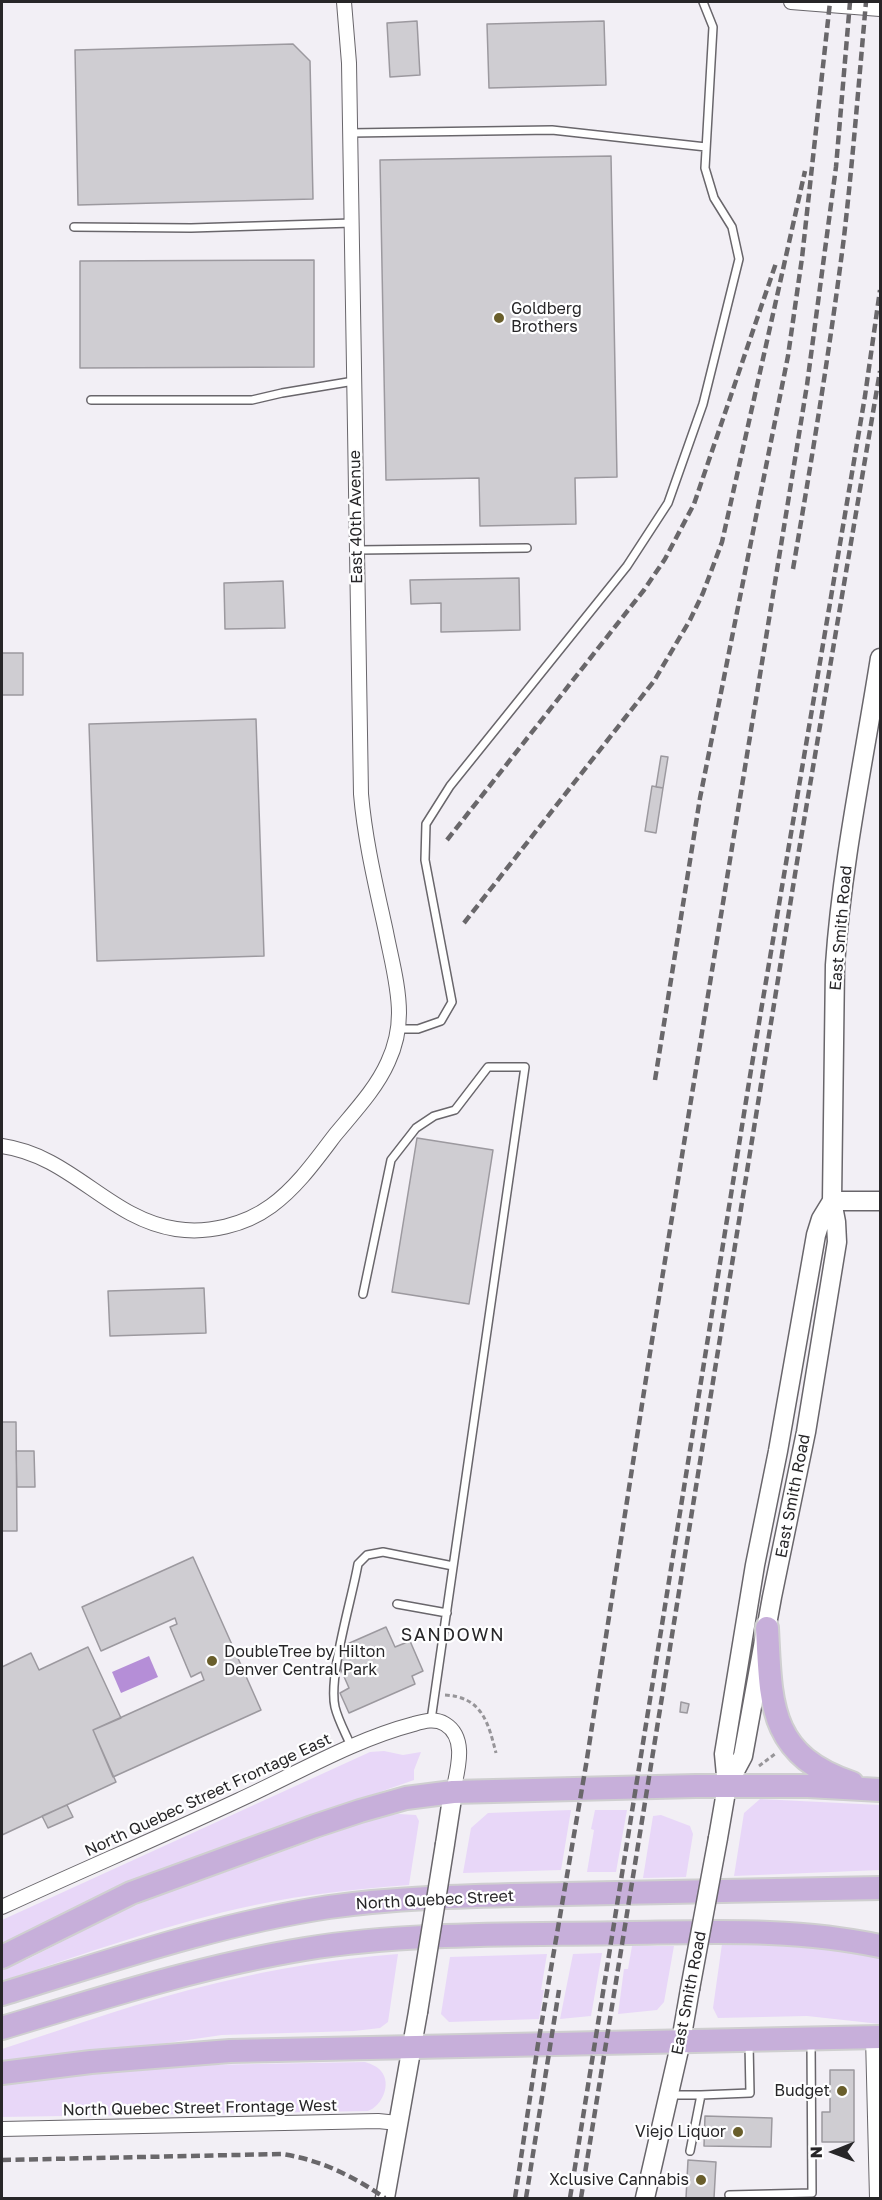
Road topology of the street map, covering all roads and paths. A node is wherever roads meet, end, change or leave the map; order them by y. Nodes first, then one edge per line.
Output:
1 (344, 2) edge
2 (703, 2) edge
3 (792, 2) edge
4 (880, 9) edge
5 (350, 133) junction
6 (706, 147) junction
7 (352, 223) junction
8 (74, 227) dead end
9 (354, 381) junction
10 (91, 400) dead end
11 (527, 548) dead end
12 (357, 550) junction
13 (880, 658) edge
14 (398, 1029) junction
15 (2, 1146) edge
16 (832, 1201) junction
17 (880, 1201) edge
18 (363, 1294) dead end
19 (453, 1566) junction
20 (397, 1604) dead end
21 (447, 1613) junction
22 (767, 1628) junction
23 (435, 1694) junction
24 (431, 1720) junction
25 (351, 1747) junction
26 (779, 1751) dead end
27 (496, 1753) dead end
28 (755, 1769) dead end
29 (727, 1786) junction
30 (875, 1790) edge
31 (453, 1792) junction
32 (880, 1888) edge
33 (2, 1907) edge
34 (880, 1946) edge
35 (2, 1957) edge
36 (2, 1994) edge
37 (2, 2028) edge
38 (877, 2037) edge
39 (811, 2038) junction
40 (749, 2039) junction
41 (681, 2040) junction
42 (412, 2047) junction
43 (2, 2073) edge
44 (669, 2095) junction
45 (701, 2095) junction
46 (398, 2123) junction
47 (2, 2129) edge
48 (690, 2151) dead end
49 (729, 2195) dead end
50 (385, 2199) edge
51 (645, 2199) edge
52 (877, 2199) edge

1 - 5 street, East 40th Avenue
2 - 6 lane
3 - 4 street
5 - 6 lane
5 - 7 street, East 40th Avenue
6 - 14 lane
7 - 8 lane
7 - 9 street, East 40th Avenue
9 - 10 lane
9 - 12 street, East 40th Avenue
11 - 12 lane
12 - 14 street, East 40th Avenue
13 - 16 street, East Smith Road
14 - 15 street, East 40th Avenue
16 - 17 street
16 - 22 street, East Smith Road
16 - 29 street, East Smith Road
18 - 19 lane
19 - 21 lane
19 - 25 lane
20 - 21 lane
21 - 23 lane
22 - 29 street, East Smith Road
22 - 30 main road
23 - 24 lane
23 - 27 path
24 - 25 street, North Quebec Street Frontage East
24 - 31 street
25 - 33 street, North Quebec Street Frontage East
26 - 28 path
29 - 30 main road
29 - 31 main road
29 - 41 street, East Smith Road, bridge
31 - 35 main road
31 - 42 street, bridge
32 - 36 main road, North Quebec Street
34 - 37 main road
38 - 39 main road
38 - 52 street
39 - 40 main road
39 - 49 lane
40 - 41 main road
40 - 45 lane
41 - 42 main road
41 - 44 street, East Smith Road
42 - 43 main road
42 - 46 street
44 - 45 lane
44 - 51 street, East Smith Road
45 - 48 lane
46 - 47 street, North Quebec Street Frontage West
46 - 50 street

